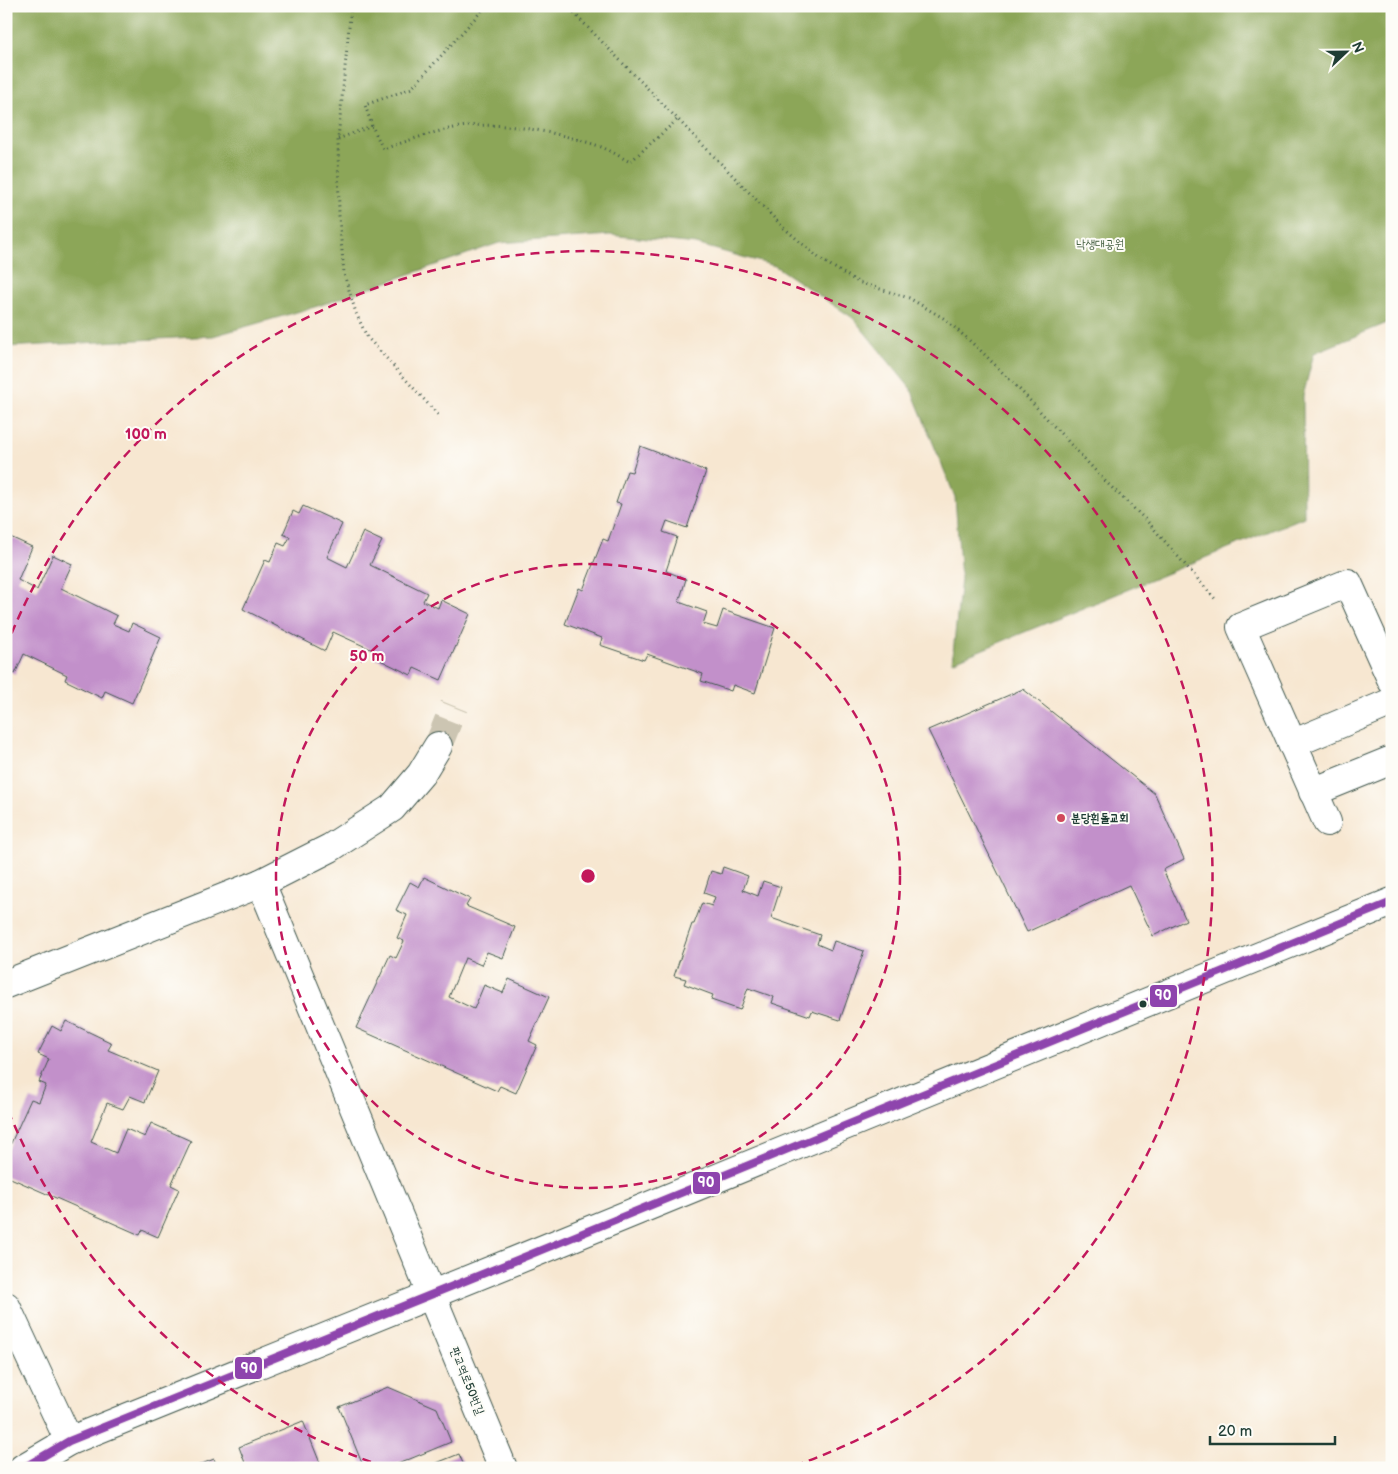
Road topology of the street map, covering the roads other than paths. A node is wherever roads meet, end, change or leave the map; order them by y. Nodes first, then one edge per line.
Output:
1 (1392, 681) edge
2 (1392, 702) edge
3 (1292, 744) junction
4 (438, 746) tunnel mouth
5 (1392, 760) edge
6 (1313, 792) junction
7 (1327, 822) dead end
8 (260, 883) junction
9 (1392, 902) edge
10 (6, 984) edge
11 (431, 1294) junction
12 (6, 1306) edge
13 (69, 1441) junction
14 (23, 1468) edge
15 (503, 1468) edge

1 - 3 street
2 - 3 street
3 - 6 street
4 - 8 street
5 - 6 street
6 - 7 street
8 - 10 street
8 - 11 street, 판교역로50번길
9 - 11 street
11 - 13 street
11 - 15 street, 판교역로50번길
12 - 13 street
13 - 14 street

